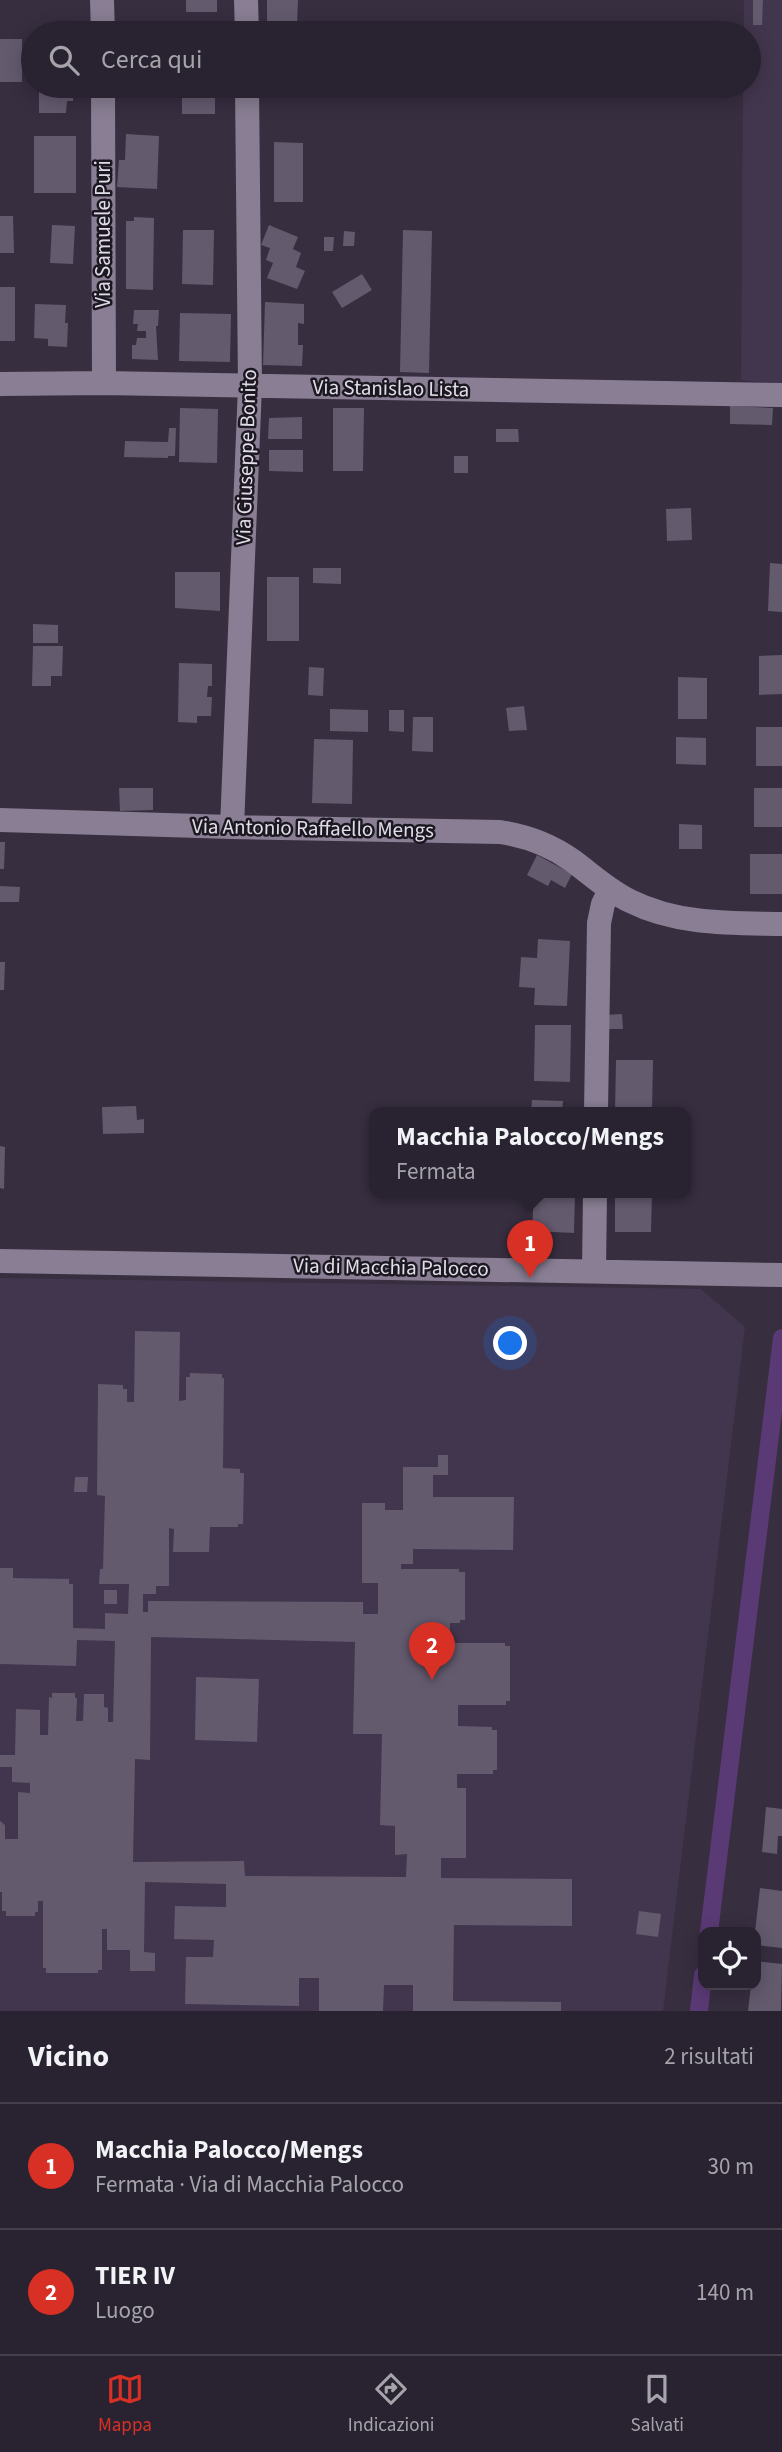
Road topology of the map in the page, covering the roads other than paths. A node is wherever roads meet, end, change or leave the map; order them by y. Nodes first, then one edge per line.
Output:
1 (102, 0) edge
2 (246, 0) edge
3 (103, 21) edge
4 (247, 21) edge
5 (103, 98) edge
6 (247, 98) edge
7 (104, 383) junction
8 (0, 384) edge
9 (250, 386) junction
10 (782, 395) edge
11 (0, 820) edge
12 (232, 827) junction
13 (610, 890) junction
14 (782, 925) edge
15 (596, 1107) edge
16 (595, 1198) edge
17 (0, 1261) edge
18 (594, 1271) junction
19 (776, 1275) edge

1 - 3 street
2 - 4 street
5 - 7 street, Via Samuele Puri
6 - 9 street, Via Giuseppe Bonito
7 - 8 street, Via Stanislao Lista
7 - 9 street, Via Stanislao Lista
9 - 10 street, Via Stanislao Lista
9 - 12 street, Via Giuseppe Bonito
11 - 12 street, Via Antonio Raffaello Mengs
12 - 13 street, Via Antonio Raffaello Mengs
13 - 14 street, Via Antonio Raffaello Mengs
13 - 15 street
16 - 18 street
17 - 18 street, Via di Macchia Palocco
18 - 19 street, Via di Macchia Palocco

